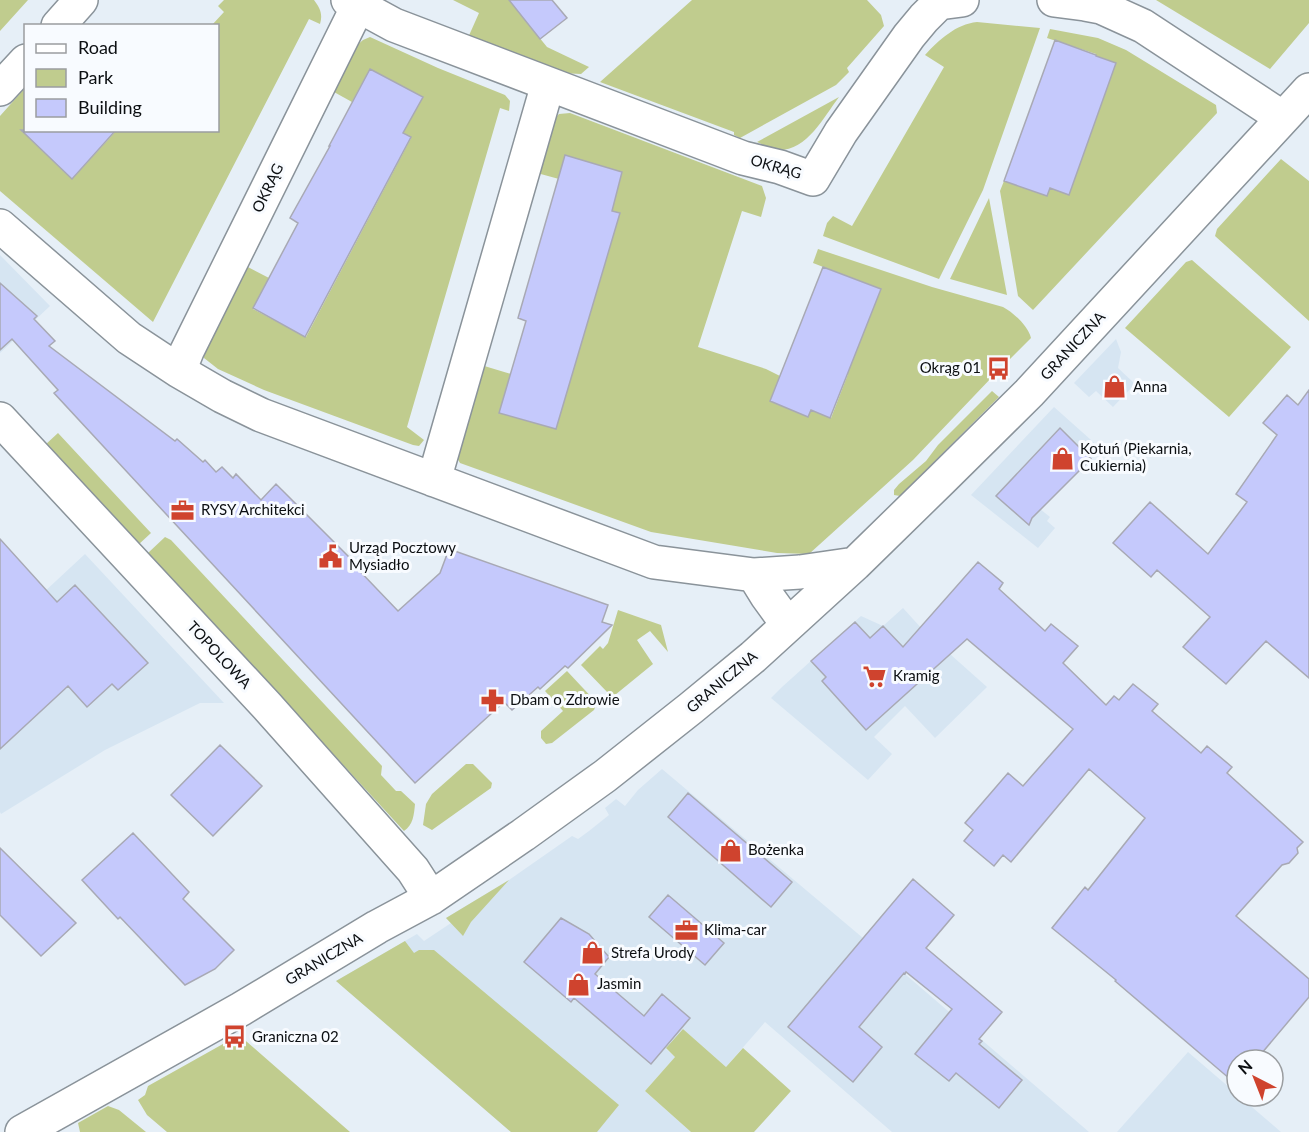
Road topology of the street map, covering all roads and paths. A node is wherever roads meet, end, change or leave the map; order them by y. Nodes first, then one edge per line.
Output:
1 (81, 0) edge
2 (1054, 0) edge
3 (946, 1) edge
4 (353, 3) edge
5 (60, 24) edge
6 (24, 63) edge
7 (548, 84) junction
8 (0, 89) edge
9 (1309, 90) edge
10 (1283, 118) junction
11 (0, 226) edge
12 (179, 371) junction
13 (0, 419) edge
14 (434, 480) junction
15 (855, 564) junction
16 (754, 575) junction
17 (788, 625) junction
18 (431, 898) junction
19 (22, 1132) edge

1 - 5 street
2 - 10 street
3 - 7 street, OKRĄG
4 - 7 street, OKRĄG
4 - 12 street, OKRĄG
6 - 8 street
7 - 14 street
9 - 10 street, GRANICZNA
10 - 15 street, GRANICZNA
11 - 12 street
12 - 14 street
13 - 18 street, TOPOLOWA
14 - 16 street
15 - 16 street
15 - 17 street, GRANICZNA
16 - 17 street
17 - 18 street, GRANICZNA
18 - 19 street, GRANICZNA

